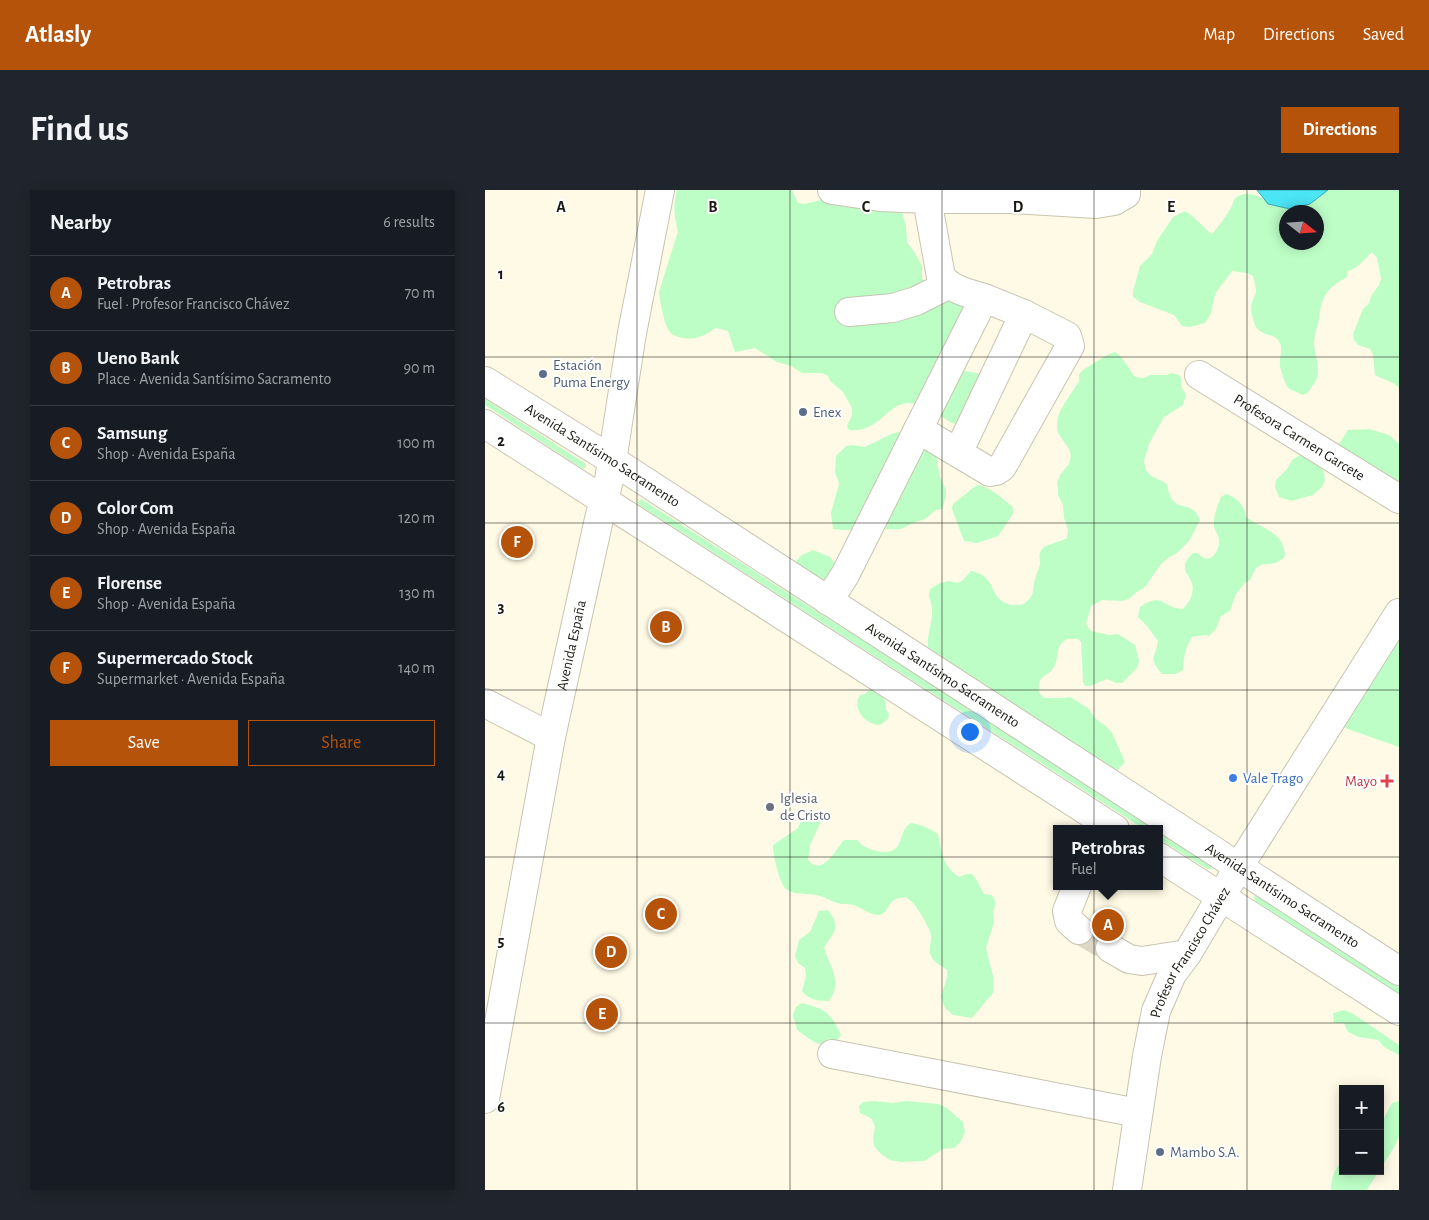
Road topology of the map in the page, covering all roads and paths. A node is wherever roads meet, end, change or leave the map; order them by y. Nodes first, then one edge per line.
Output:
1 (660, 190) edge
2 (832, 190) edge
3 (1126, 190) edge
4 (927, 199) junction
5 (948, 285) junction
6 (984, 298) junction
7 (849, 312) dead end
8 (1025, 314) junction
9 (1199, 375) dead end
10 (485, 381) edge
11 (485, 424) edge
12 (918, 429) junction
13 (958, 453) junction
14 (612, 460) junction
15 (604, 499) junction
16 (1399, 499) edge
17 (829, 601) junction
18 (1399, 613) edge
19 (485, 703) edge
20 (551, 737) junction
21 (1105, 825) edge
22 (1163, 860) edge
23 (1238, 868) junction
24 (1075, 890) edge
25 (1220, 897) junction
26 (1079, 930) tunnel mouth
27 (1110, 948) tunnel mouth
28 (1187, 954) junction
29 (1399, 971) edge
30 (1399, 1011) edge
31 (832, 1054) dead end
32 (485, 1096) edge
33 (1138, 1113) junction
34 (1127, 1190) edge

1 - 14 main road, Avenida España
2 - 4 main road
3 - 4 main road
4 - 5 main road
5 - 6 main road
5 - 7 main road
6 - 8 main road
6 - 12 main road
8 - 13 main road
8 - 13 main road
9 - 16 main road, Profesora Carmen Garcete
10 - 14 main road, Avenida Santísimo Sacramento
11 - 15 main road
12 - 13 main road
12 - 17 main road
14 - 15 main road, Avenida España
14 - 17 main road, Avenida Santísimo Sacramento
15 - 20 main road, Avenida España
15 - 21 main road
17 - 23 main road, Avenida Santísimo Sacramento
18 - 23 main road, Profesor Francisco Chávez
19 - 20 main road
20 - 32 main road, Avenida España
22 - 25 main road
23 - 25 main road, Profesor Francisco Chávez
23 - 29 main road, Avenida Santísimo Sacramento
24 - 26 main road
25 - 28 main road, Profesor Francisco Chávez
25 - 30 main road
27 - 28 main road
28 - 33 main road, Profesor Francisco Chávez
31 - 33 main road
33 - 34 main road, Profesor Francisco Chávez

